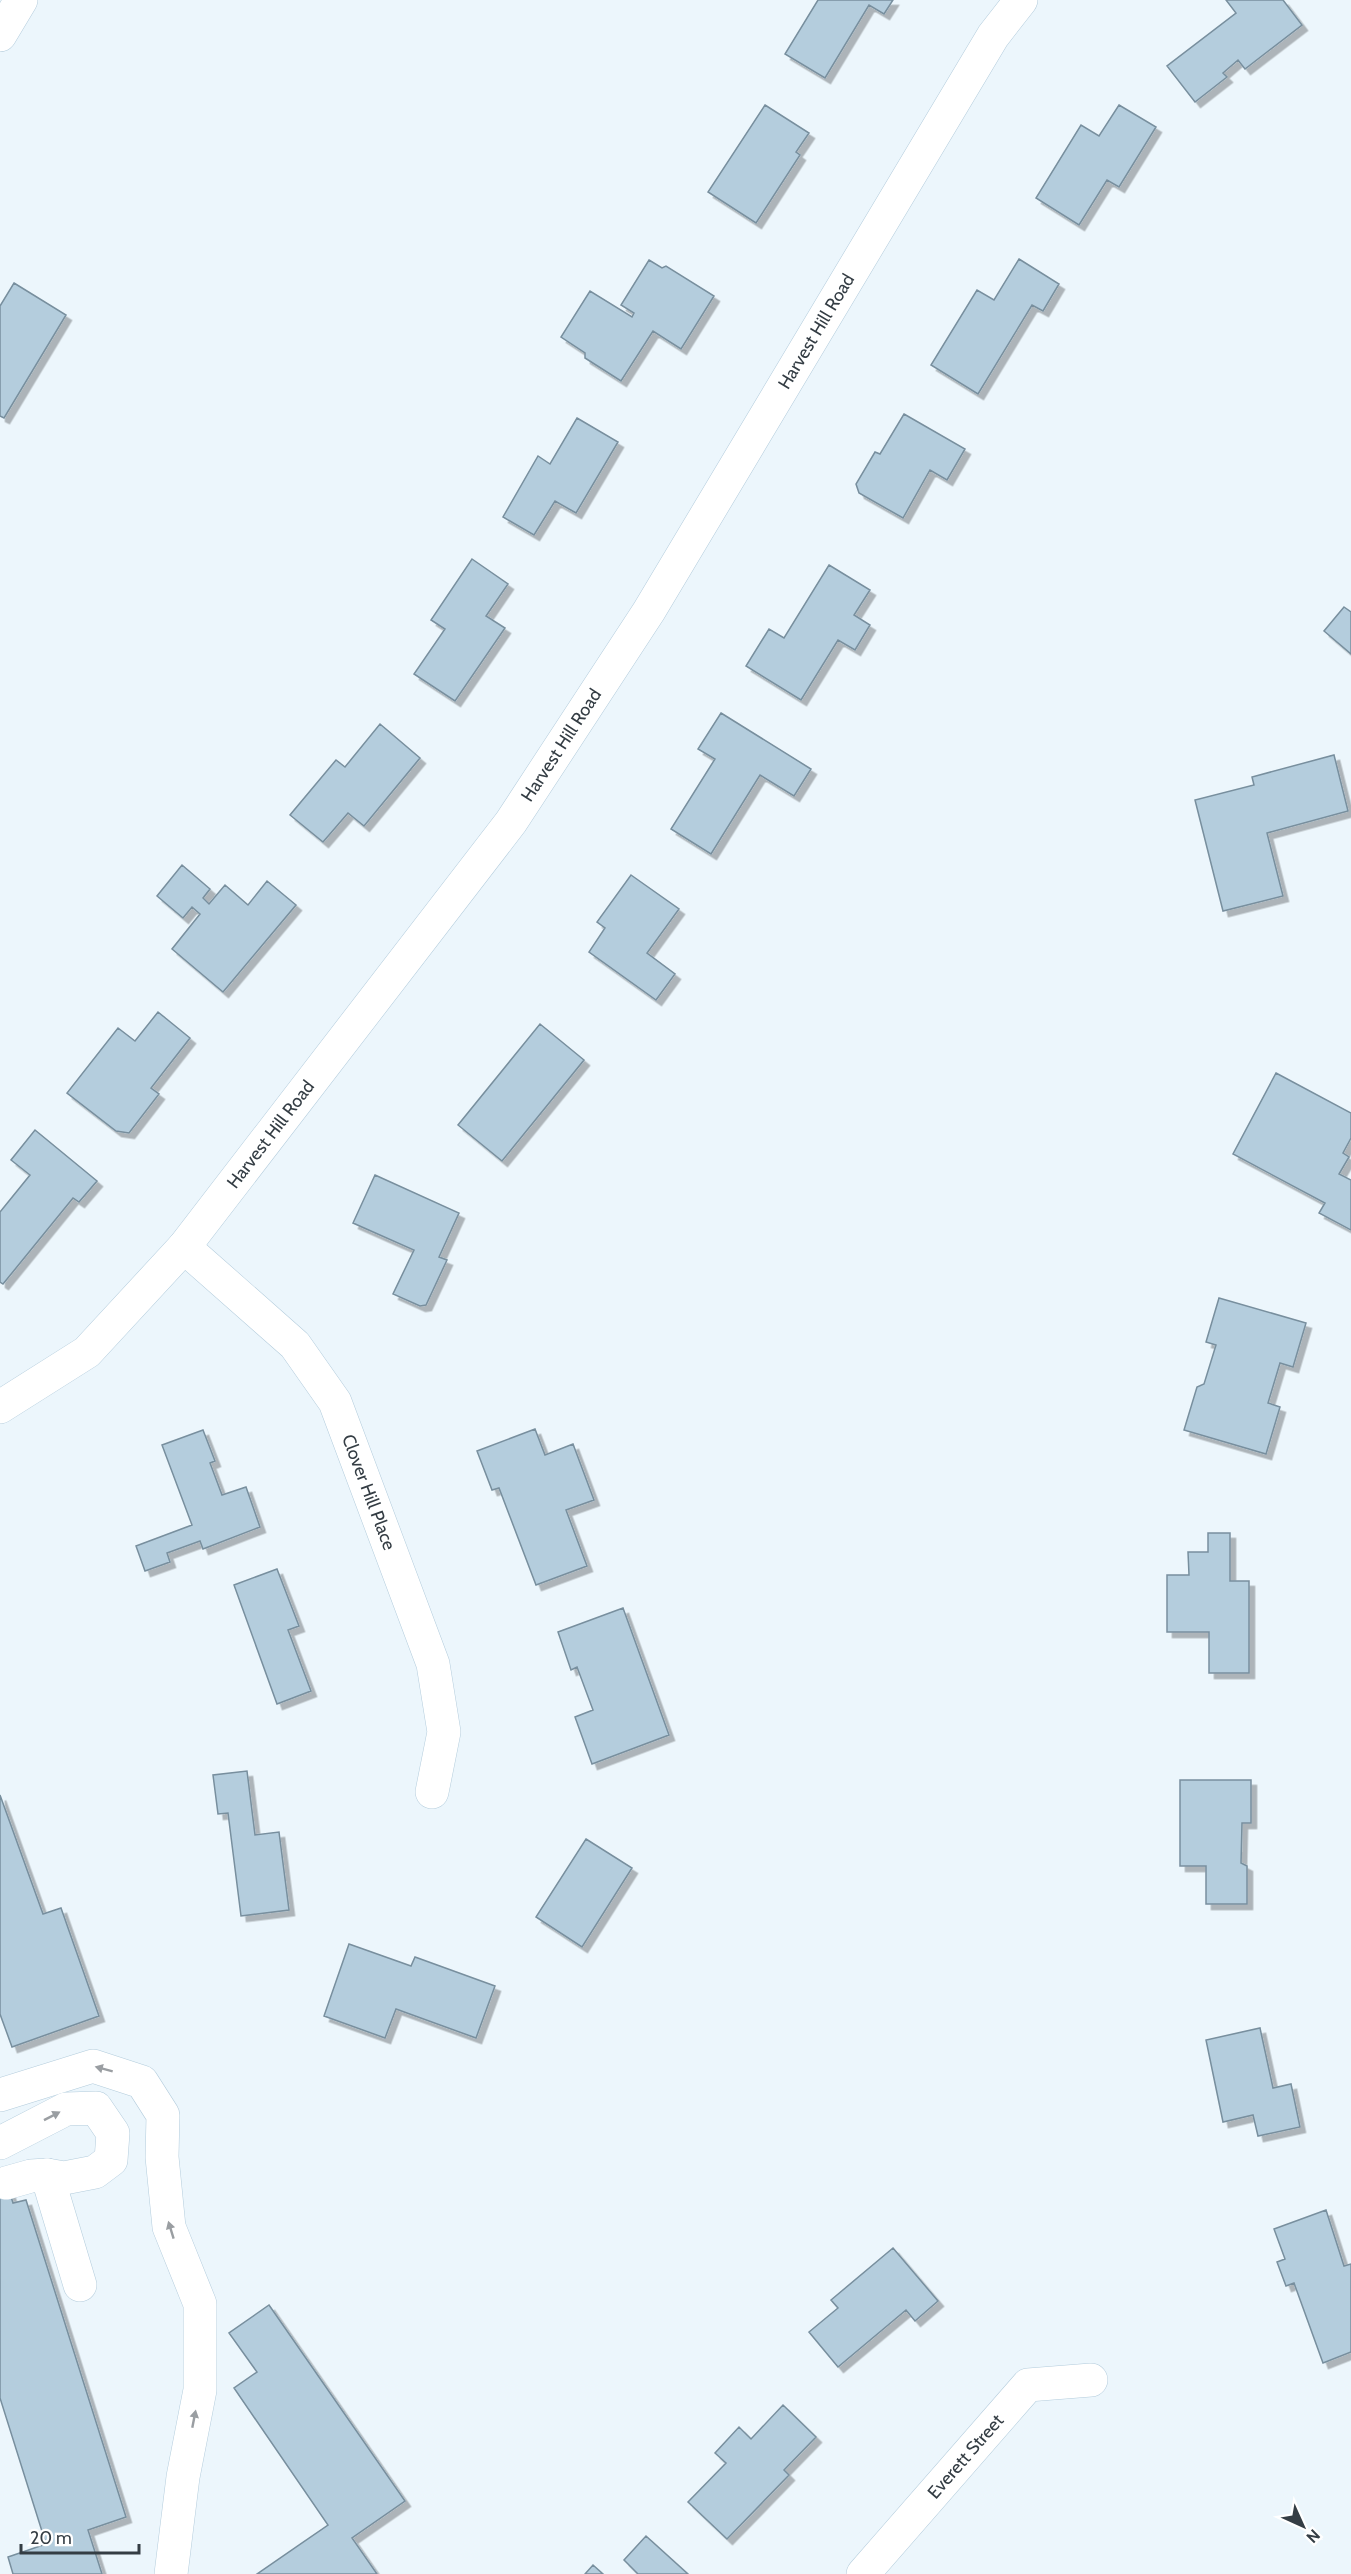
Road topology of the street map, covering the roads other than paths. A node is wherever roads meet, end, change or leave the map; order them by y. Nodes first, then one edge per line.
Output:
1 (21, 0) edge
2 (1022, 0) edge
3 (0, 35) edge
4 (184, 1247) junction
5 (0, 1407) edge
6 (432, 1792) dead end
7 (0, 2095) edge
8 (1, 2140) edge
9 (48, 2175) junction
10 (6, 2182) dead end
11 (80, 2285) dead end
12 (1091, 2380) dead end
13 (171, 2574) edge
14 (863, 2574) edge

1 - 3 street
2 - 4 street, Harvest Hill Road
4 - 5 street, Harvest Hill Road
4 - 6 street, Clover Hill Place
13 -> 7 street
8 -> 9 street
9 - 10 street
9 - 11 street
12 - 14 street, Everett Street

